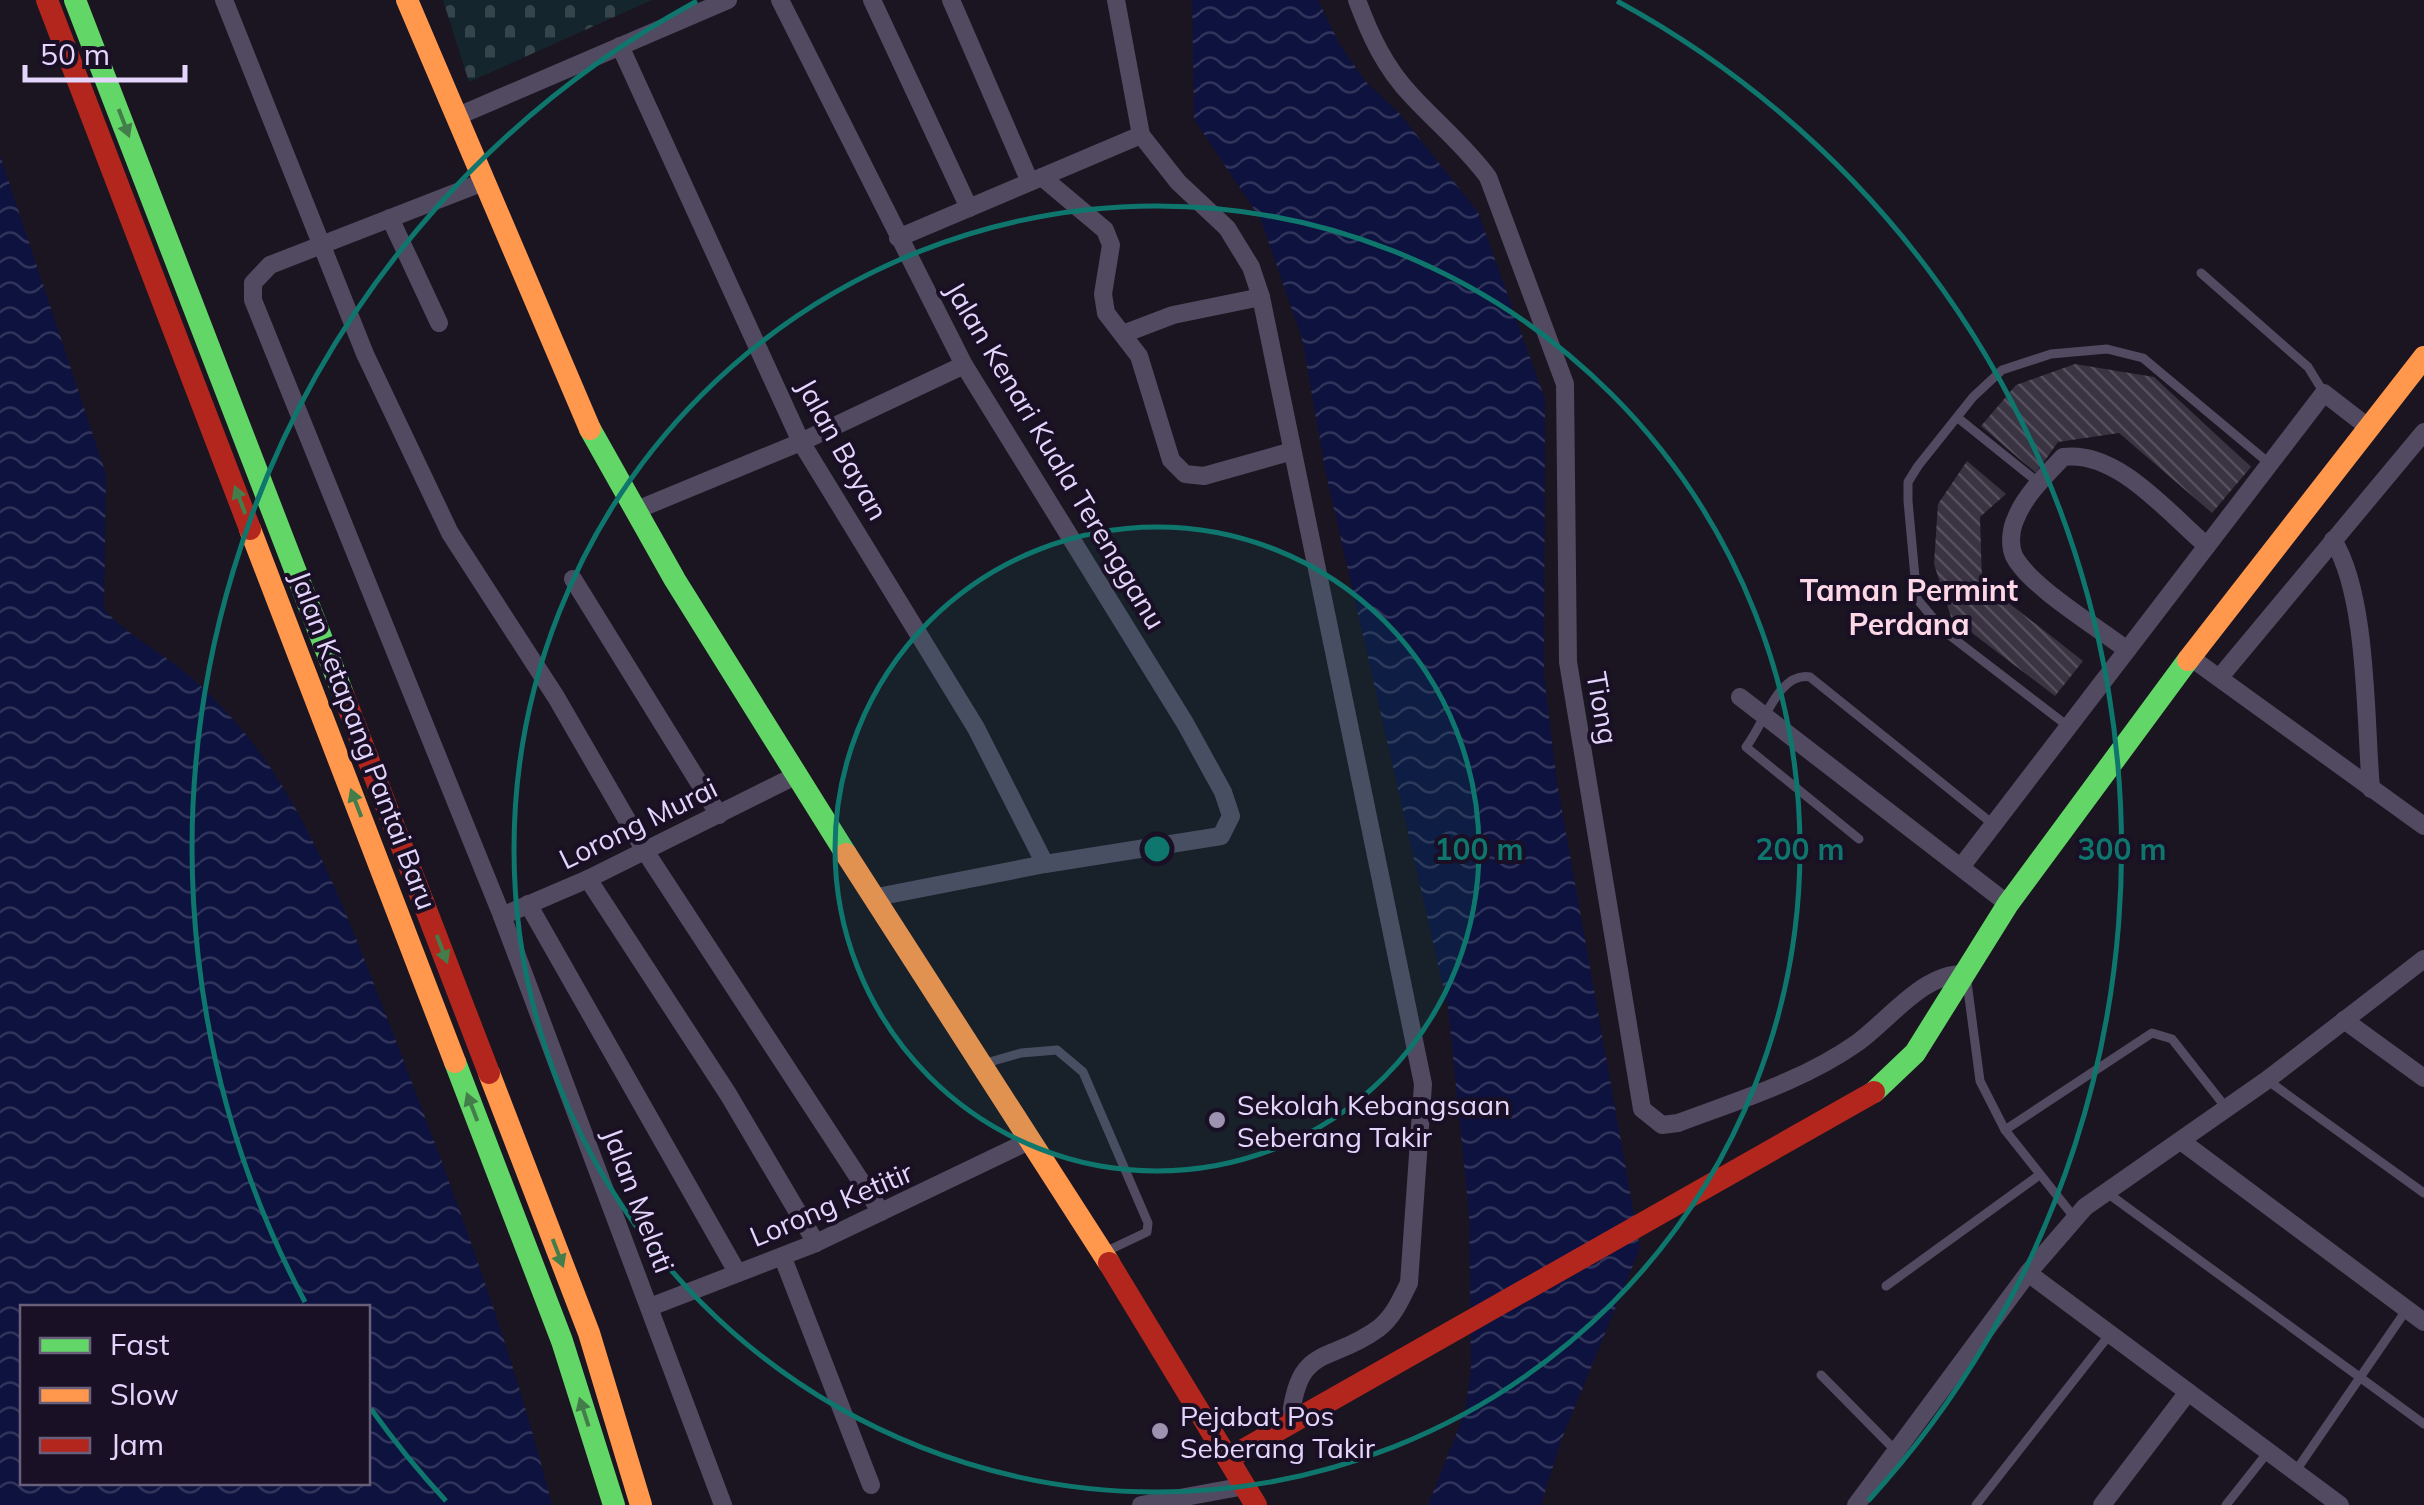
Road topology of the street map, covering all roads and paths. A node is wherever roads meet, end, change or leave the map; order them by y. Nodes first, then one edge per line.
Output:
1 (47, 0) edge
2 (76, 0) edge
3 (224, 0) edge
4 (407, 0) edge
5 (728, 0) edge
6 (780, 0) edge
7 (872, 0) edge
8 (950, 0) edge
9 (1116, 0) edge
10 (1357, 0) edge
11 (620, 46) junction
12 (458, 116) junction
13 (1141, 135) junction
14 (1036, 179) junction
15 (486, 182) junction
16 (969, 208) junction
17 (390, 218) junction
18 (898, 238) junction
19 (322, 244) junction
20 (2202, 273) dead end
21 (1261, 296) junction
22 (439, 323) dead end
23 (1123, 334) junction
24 (2424, 357) edge
25 (964, 365) junction
26 (2324, 393) junction
27 (1958, 418) junction
28 (2368, 427) junction
29 (2424, 432) edge
30 (802, 442) junction
31 (1289, 452) junction
32 (2270, 464) junction
33 (2039, 483) junction
34 (634, 510) junction
35 (2333, 540) junction
36 (2207, 546) junction
37 (573, 579) dead end
38 (2128, 650) junction
39 (2190, 657) junction
40 (2220, 677) junction
41 (1740, 697) dead end
42 (1767, 718) junction
43 (2069, 727) junction
44 (796, 776) junction
45 (2371, 789) junction
46 (719, 816) junction
47 (1994, 825) junction
48 (2424, 826) edge
49 (1859, 839) dead end
50 (645, 851) junction
51 (1046, 864) junction
52 (1962, 867) junction
53 (588, 879) junction
54 (876, 898) junction
55 (528, 904) junction
56 (2008, 904) junction
57 (502, 916) junction
58 (2424, 959) edge
59 (1965, 974) junction
60 (2344, 1020) junction
61 (983, 1064) junction
62 (2424, 1078) edge
63 (2266, 1080) junction
64 (2227, 1108) junction
65 (2005, 1130) junction
66 (1029, 1141) junction
67 (2181, 1141) junction
68 (2038, 1176) junction
69 (2106, 1192) junction
70 (2424, 1193) edge
71 (881, 1212) junction
72 (2074, 1217) junction
73 (816, 1243) junction
74 (1100, 1254) junction
75 (782, 1258) junction
76 (737, 1272) junction
77 (2028, 1273) junction
78 (1886, 1286) dead end
79 (650, 1307) junction
80 (2418, 1313) edge
81 (2110, 1334) junction
82 (1821, 1375) dead end
83 (2360, 1378) junction
84 (2188, 1392) junction
85 (1290, 1423) junction
86 (2424, 1424) edge
87 (1896, 1450) junction
88 (2268, 1452) junction
89 (1229, 1458) junction
90 (2295, 1472) junction
91 (871, 1485) dead end
92 (1251, 1495) edge
93 (614, 1505) edge
94 (640, 1505) edge
95 (723, 1505) edge
96 (1141, 1505) edge
97 (1856, 1505) edge
98 (1976, 1505) edge
99 (2102, 1505) edge
100 (2226, 1505) edge
101 (2340, 1505) edge

93 -> 1 street, Jalan Ketapang Pantai Baru
2 -> 94 street, Jalan Ketapang Pantai Baru
3 - 19 street
4 - 12 street
5 - 11 street
6 - 18 street, Jalan Kenari Kuala Terengganu
7 - 16 street
8 - 14 street
9 - 13 street
10 - 59 street, Tiong
11 - 12 street
11 - 30 street, Jalan Bayan
12 - 15 street
13 - 14 street
13 - 21 street
14 - 16 street
14 - 23 street
15 - 17 street
15 - 34 street
16 - 18 street
17 - 19 street
17 - 22 street
18 - 25 street, Jalan Kenari Kuala Terengganu
19 - 50 street
19 - 57 street, Jalan Melati
20 - 26 lane
21 - 23 street
21 - 31 street
23 - 31 street
24 - 28 street
25 - 30 street
25 - 51 street, Jalan Kenari Kuala Terengganu
26 - 28 street
26 - 32 street
27 - 32 lane
27 - 33 lane
27 - 43 lane
28 - 39 street
29 - 35 street
30 - 34 street
30 - 51 street, Jalan Bayan
31 - 85 street
32 - 36 street
33 - 36 street
33 - 38 street
34 - 44 street
35 - 40 street
35 - 45 street
36 - 38 street
37 - 46 street
38 - 43 street
39 - 40 street
39 - 56 street
40 - 45 street
41 - 42 street
42 - 47 lane
42 - 49 lane
42 - 52 street
43 - 47 street
44 - 46 street, Lorong Murai
44 - 54 street
45 - 48 street
46 - 50 street, Lorong Murai
47 - 52 street
50 - 53 street, Lorong Murai
50 - 71 street
51 - 54 street
52 - 56 street
53 - 55 street, Lorong Murai
53 - 73 street
54 - 61 street
55 - 57 street, Lorong Murai
55 - 76 street
56 - 59 street
57 - 79 street, Jalan Melati
58 - 60 street
59 - 65 lane
59 - 85 street
60 - 62 street
60 - 63 street
61 - 66 street
61 - 74 lane
63 - 64 street
63 - 70 lane
64 - 65 lane
64 - 67 street
65 - 68 lane
66 - 71 street, Lorong Ketitir
66 - 74 street
67 - 69 street
67 - 80 street
68 - 72 lane
68 - 78 lane
69 - 72 street
69 - 83 lane
71 - 73 street, Lorong Ketitir
72 - 77 street
73 - 75 street, Lorong Ketitir
74 - 89 street
75 - 76 street, Lorong Ketitir
75 - 91 street
76 - 79 street, Lorong Ketitir
77 - 81 street
77 - 87 street
79 - 95 street, Jalan Melati
80 - 83 lane
81 - 84 street
81 - 98 lane
82 - 87 lane
83 - 86 lane
83 - 90 lane
84 - 88 street
84 - 99 street
85 - 89 street
87 - 97 street
88 - 90 street
88 - 100 lane
89 - 92 street
90 - 101 street
92 - 96 street

